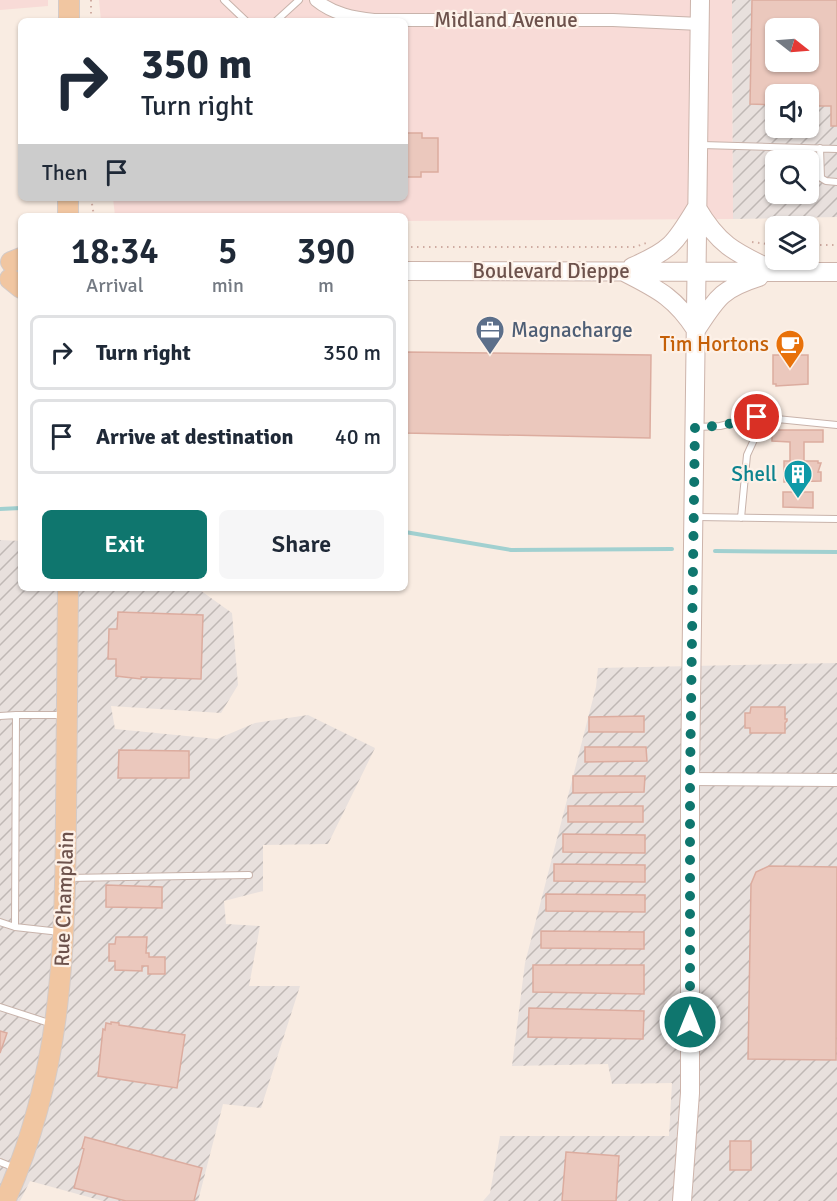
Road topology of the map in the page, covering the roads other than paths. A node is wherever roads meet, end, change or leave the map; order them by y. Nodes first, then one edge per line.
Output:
1 (69, 0) edge
2 (224, 0) edge
3 (299, 0) edge
4 (316, 0) edge
5 (700, 0) edge
6 (69, 18) edge
7 (243, 18) edge
8 (279, 18) edge
9 (351, 18) edge
10 (408, 21) edge
11 (700, 24) junction
12 (698, 145) junction
13 (820, 148) junction
14 (837, 149) edge
15 (837, 182) edge
16 (697, 207) junction
17 (408, 271) edge
18 (622, 271) junction
19 (704, 271) junction
20 (775, 272) junction
21 (837, 272) edge
22 (696, 330) junction
23 (764, 418) junction
24 (837, 425) edge
25 (695, 427) junction
26 (693, 517) junction
27 (741, 518) junction
28 (837, 519) edge
29 (68, 591) edge
30 (16, 715) junction
31 (67, 715) junction
32 (0, 716) edge
33 (690, 780) junction
34 (837, 780) edge
35 (249, 875) dead end
36 (66, 878) junction
37 (0, 922) edge
38 (15, 927) junction
39 (65, 932) junction
40 (0, 1007) edge
41 (55, 1025) junction
42 (0, 1162) edge
43 (19, 1169) junction
44 (4, 1201) edge
45 (682, 1201) edge

1 - 6 main road
2 - 7 lane
3 - 8 lane
4 - 9 street, Midland Avenue
5 - 11 street
10 - 11 street, Midland Avenue
11 - 12 street
12 - 13 lane
12 - 16 street
13 - 14 lane
13 - 15 lane
16 - 18 street
16 - 19 street
16 - 20 street
17 - 18 street, Boulevard Dieppe
18 - 19 street, Boulevard Dieppe
18 - 22 street
19 - 20 street, Boulevard Dieppe
19 - 22 street
20 - 21 street, Boulevard Dieppe
20 - 22 street
22 - 25 street
23 - 24 lane
23 - 25 lane
23 - 27 lane
25 - 26 street
26 - 27 lane
26 - 33 street
27 - 28 lane
29 - 31 main road, Rue Champlain
30 - 31 lane
30 - 32 lane
30 - 38 lane
31 - 36 main road, Rue Champlain
33 - 34 street
33 - 45 street
35 - 36 lane
36 - 39 main road, Rue Champlain
37 - 38 lane
38 - 39 lane
39 - 41 main road, Rue Champlain
40 - 41 lane
41 - 43 main road, Rue Champlain
42 - 43 lane
43 - 44 main road, Rue Champlain

